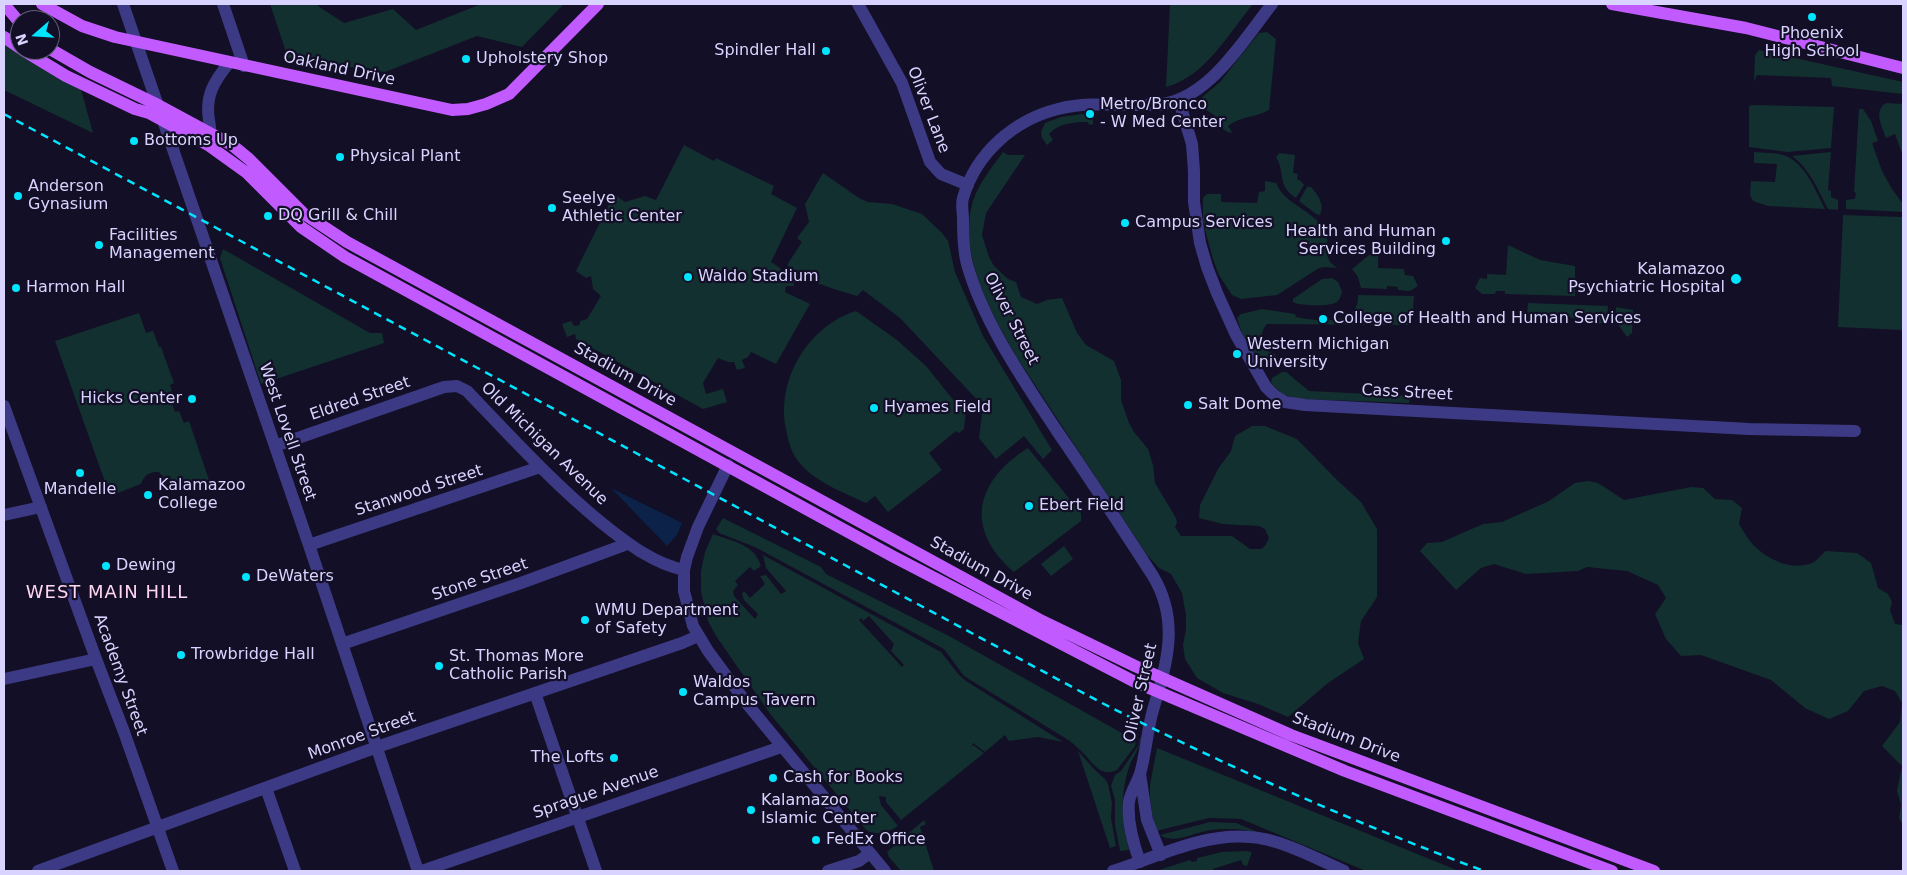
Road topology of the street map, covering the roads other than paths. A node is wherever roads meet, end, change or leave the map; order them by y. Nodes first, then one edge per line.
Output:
1 (42, 4) edge
2 (123, 4) edge
3 (223, 4) edge
4 (598, 4) edge
5 (858, 4) edge
6 (1272, 4) edge
7 (1612, 4) edge
8 (137, 43) junction
9 (60, 55) edge
10 (40, 60) edge
11 (229, 63) junction
12 (244, 66) junction
13 (1903, 68) edge
14 (1180, 101) junction
15 (158, 105) junction
16 (163, 121) junction
17 (210, 139) junction
18 (968, 186) junction
19 (320, 233) junction
20 (457, 386) joint
21 (4, 406) edge
22 (1855, 432) dead end
23 (274, 446) junction
24 (728, 466) junction
25 (540, 467) junction
26 (41, 507) junction
27 (4, 515) edge
28 (628, 544) junction
29 (309, 545) junction
30 (684, 570) junction
31 (698, 636) junction
32 (342, 644) junction
33 (96, 659) junction
34 (1163, 678) junction
35 (4, 679) edge
36 (535, 693) junction
37 (1159, 693) junction
38 (377, 747) junction
39 (781, 747) junction
40 (1140, 774) junction
41 (266, 788) junction
42 (578, 817) junction
43 (157, 827) junction
44 (870, 853) junction
45 (1161, 855) junction
46 (1140, 862) junction
47 (38, 871) edge
48 (174, 871) edge
49 (295, 871) edge
50 (420, 871) edge
51 (596, 871) edge
52 (828, 871) edge
53 (885, 871) edge
54 (1112, 871) edge
55 (1344, 871) edge
56 (1612, 871) edge
57 (1654, 871) edge

1 - 8 main road, Oakland Drive
2 - 8 street, West Lovell Street
3 - 12 street
4 - 12 main road, Oakland Drive
5 - 18 street, Oliver Lane
6 - 14 street, Oliver Street
7 - 13 main road
8 - 11 main road, Oakland Drive
8 - 15 street, West Lovell Street
9 - 15 main road
10 - 16 main road
11 - 12 main road, Oakland Drive
11 - 17 street
14 - 18 street, Oliver Street
14 - 22 street, Cass Street
15 - 16 street, West Lovell Street
15 - 17 main road
16 - 17 main road
16 - 23 street, West Lovell Street
17 - 19 main road
18 - 34 street, Oliver Street
19 - 24 main road, Stadium Drive
19 - 34 main road, Stadium Drive
20 - 23 street, Eldred Street
20 - 25 street, Old Michigan Avenue
21 - 26 street, Academy Street
23 - 29 street, West Lovell Street
24 - 30 street
24 - 37 main road, Stadium Drive
25 - 28 street, Old Michigan Avenue
25 - 29 street, Stanwood Street
26 - 27 street
26 - 33 street, Academy Street
28 - 30 street, Old Michigan Avenue
28 - 32 street, Stone Street
29 - 32 street, West Lovell Street
30 - 31 street
31 - 36 street, Monroe Street
31 - 39 street
32 - 38 street, West Lovell Street
33 - 35 street
33 - 43 street, Academy Street
34 - 37 street, Oliver Street
34 - 57 main road, Stadium Drive
36 - 38 street, Monroe Street
36 - 42 street
37 - 40 street, Oliver Street
37 - 56 main road, Stadium Drive
38 - 41 street, Monroe Street
38 - 50 street, West Lovell Street
39 - 42 street, Sprague Avenue
39 - 44 street
40 - 45 street, Oliver Street
40 - 46 street, Oliver Street
41 - 43 street, Monroe Street
41 - 49 street
42 - 50 street, Sprague Avenue
42 - 51 street
43 - 47 street, Monroe Street
43 - 48 street, Academy Street
44 - 52 street
44 - 53 street
45 - 46 street
45 - 55 street
46 - 54 street

